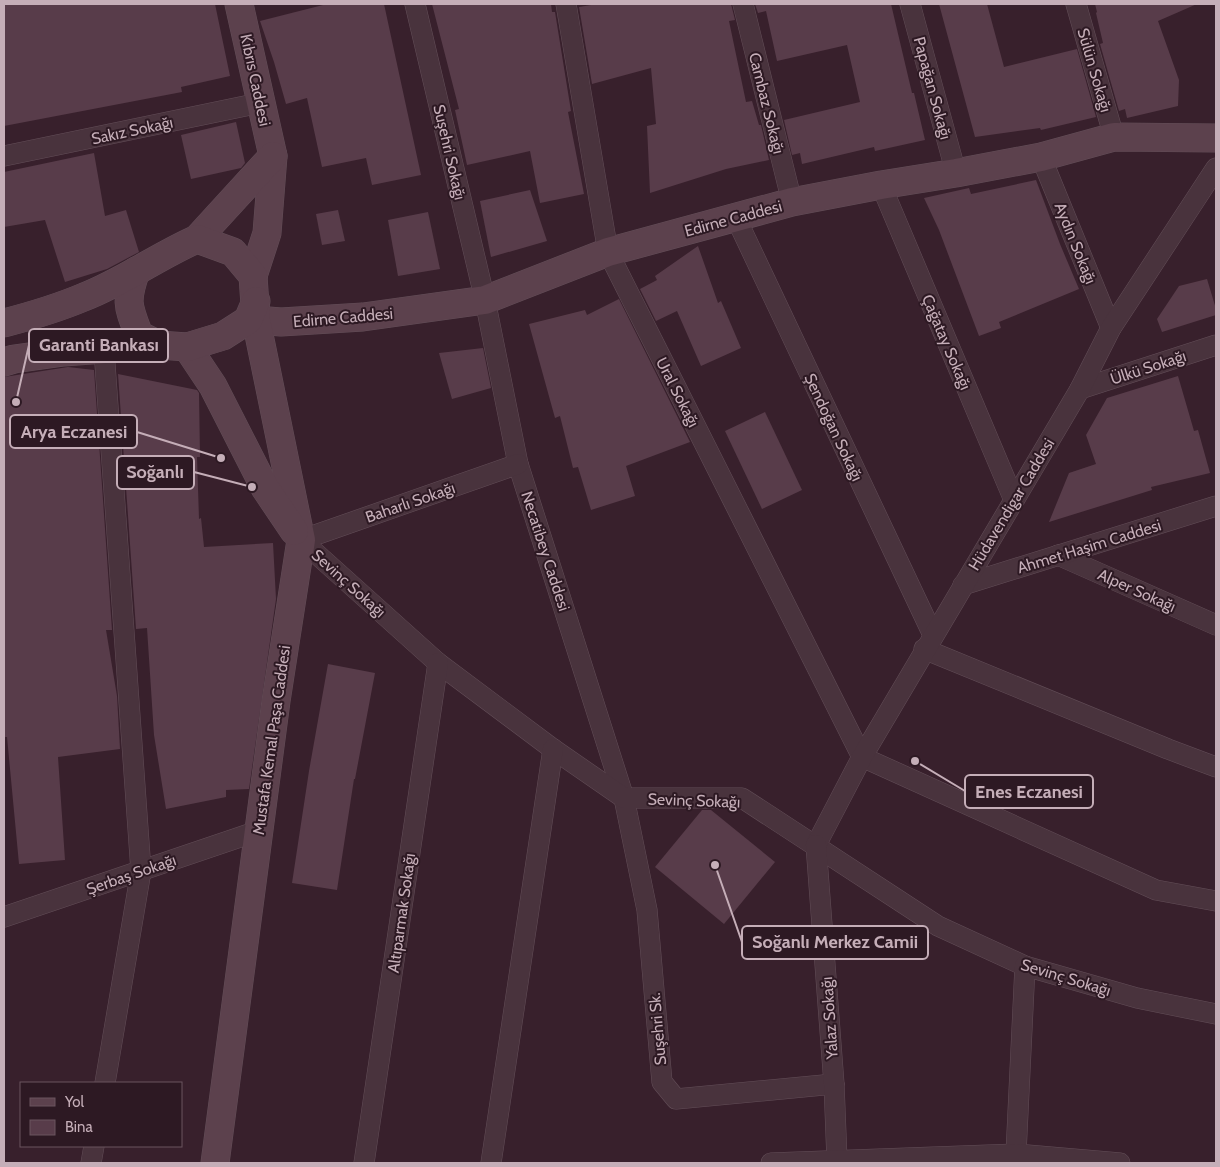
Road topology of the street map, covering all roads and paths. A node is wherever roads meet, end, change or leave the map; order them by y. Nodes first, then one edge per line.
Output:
1 (239, 4) edge
2 (415, 4) edge
3 (566, 4) edge
4 (743, 4) edge
5 (910, 4) edge
6 (1076, 4) edge
7 (260, 104) junction
8 (1114, 137) junction
9 (1216, 138) edge
10 (4, 156) edge
11 (273, 156) junction
12 (1041, 157) junction
13 (1216, 168) edge
14 (956, 173) junction
15 (880, 185) junction
16 (792, 202) junction
17 (736, 218) junction
18 (197, 240) junction
19 (608, 252) junction
20 (136, 271) junction
21 (255, 299) junction
22 (485, 300) junction
23 (4, 323) edge
24 (1111, 328) junction
25 (159, 345) junction
26 (1216, 345) edge
27 (187, 346) junction
28 (104, 350) junction
29 (4, 362) edge
30 (1080, 389) junction
31 (518, 464) junction
32 (1014, 500) junction
33 (1216, 506) edge
34 (301, 540) junction
35 (1058, 555) junction
36 (963, 585) junction
37 (1216, 625) edge
38 (929, 642) junction
39 (438, 663) junction
40 (553, 749) junction
41 (862, 757) junction
42 (1216, 767) edge
43 (624, 798) junction
44 (258, 831) junction
45 (816, 845) junction
46 (141, 871) junction
47 (1216, 901) edge
48 (4, 917) edge
49 (1025, 966) junction
50 (1216, 1014) edge
51 (105, 1082) edge
52 (834, 1084) junction
53 (94, 1147) edge
54 (1016, 1154) junction
55 (837, 1160) junction
56 (91, 1163) edge
57 (214, 1163) edge
58 (364, 1163) edge
59 (492, 1163) edge
60 (771, 1163) edge
61 (1120, 1163) edge

1 - 7 main road, Kıbrıs Caddesi
2 - 22 street, Suşehri Sokağı
3 - 19 street, Ural Sokağı
4 - 16 street, Cambaz Sokağı
5 - 14 street, Papağan Sokağı
6 - 8 street, Sülün Sokağı
7 - 10 street, Sakız Sokağı
7 - 11 main road, Kıbrıs Caddesi
8 - 9 main road, Edirne Caddesi
8 - 12 main road, Edirne Caddesi
11 - 18 main road
11 - 21 main road, Kıbrıs Caddesi
12 - 14 main road, Edirne Caddesi
12 - 24 street, Aydın Sokağı
13 - 24 street, Hüdavendigar Caddesi
14 - 15 main road, Edirne Caddesi
15 - 16 main road, Edirne Caddesi
15 - 32 street, Çağatay Sokağı
16 - 17 main road, Edirne Caddesi
17 - 19 main road, Edirne Caddesi
17 - 38 street, Şendoğan Sokağı
18 - 20 main road
18 - 21 main road
19 - 22 main road, Edirne Caddesi
19 - 41 street, Ural Sokağı
20 - 23 main road
20 - 25 main road
21 - 22 main road, Edirne Caddesi
21 - 27 main road
21 - 34 main road
22 - 31 street, Necatibey Caddesi
24 - 30 street, Hüdavendigar Caddesi
25 - 27 main road
25 - 28 main road
26 - 30 street, Ülkü Sokağı
27 - 34 main road
28 - 29 main road
28 - 46 street
30 - 32 street, Hüdavendigar Caddesi
31 - 34 street, Baharlı Sokağı
31 - 43 street, Necatibey Caddesi
32 - 36 street, Hüdavendigar Caddesi
33 - 35 street, Ahmet Haşim Caddesi
34 - 39 street, Sevinç Sokağı
34 - 44 main road, Mustafa Kemal Paşa Caddesi
35 - 36 street, Ahmet Haşim Caddesi
35 - 37 street, Alper Sokağı
36 - 38 street, Hüdavendigar Caddesi
38 - 41 street, Hüdavendigar Caddesi
38 - 42 street
39 - 40 street, Sevinç Sokağı
39 - 58 street, Altıparmak Sokağı
40 - 43 street, Sevinç Sokağı
40 - 59 street
41 - 45 street, Hüdavendigar Caddesi
41 - 47 street
43 - 45 street, Sevinç Sokağı
43 - 52 street, Suşehri Sk.
44 - 46 street, Şerbaş Sokağı
44 - 57 main road, Mustafa Kemal Paşa Caddesi
45 - 49 street, Sevinç Sokağı
45 - 52 street, Yalaz Sokağı
46 - 48 street, Şerbaş Sokağı
46 - 51 street
49 - 50 street, Sevinç Sokağı
49 - 54 street
52 - 55 street, Yalaz Sokağı
53 - 56 street
54 - 55 street
54 - 61 street
55 - 60 street

